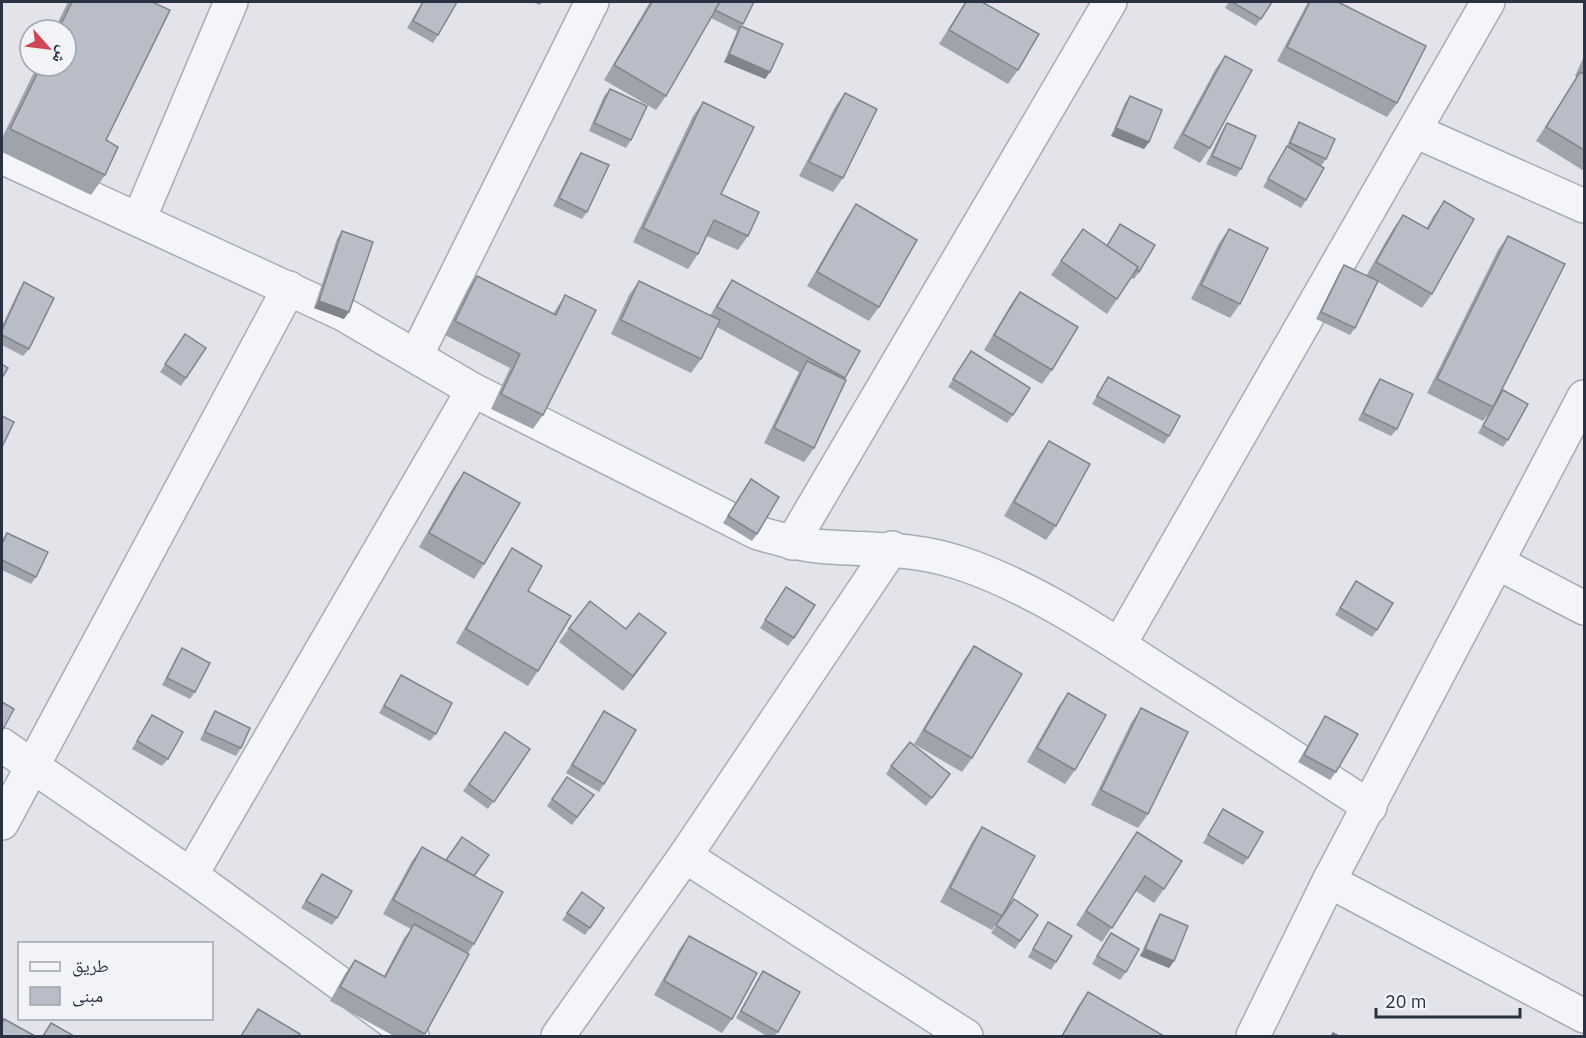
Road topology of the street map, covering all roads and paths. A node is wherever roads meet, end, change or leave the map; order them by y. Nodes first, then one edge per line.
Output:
1 (231, 2) edge
2 (592, 2) edge
3 (1110, 2) edge
4 (1488, 2) edge
5 (1415, 131) junction
6 (2, 157) edge
7 (1584, 206) edge
8 (139, 219) junction
9 (289, 288) junction
10 (416, 356) junction
11 (472, 390) junction
12 (1584, 397) edge
13 (792, 543) junction
14 (892, 548) junction
15 (1498, 562) junction
16 (1584, 608) edge
17 (1119, 645) junction
18 (2, 745) edge
19 (32, 766) junction
20 (1370, 807) junction
21 (2, 823) edge
22 (685, 856) junction
23 (191, 875) junction
24 (1329, 881) junction
25 (1584, 1017) edge
26 (412, 1036) edge
27 (558, 1036) edge
28 (966, 1036) edge
29 (1253, 1036) edge

1 - 8 street
2 - 10 street
3 - 13 street
4 - 5 street
5 - 7 street
5 - 17 street
6 - 8 street
8 - 9 street
9 - 10 street
9 - 19 street
10 - 11 street
11 - 13 street
11 - 23 street
12 - 15 street
13 - 14 street
14 - 17 street
14 - 22 street
15 - 16 street
15 - 20 street
17 - 20 street
18 - 19 street
19 - 21 street
19 - 23 street
20 - 24 street
22 - 27 street
22 - 28 street
23 - 26 street
24 - 25 street
24 - 29 street

